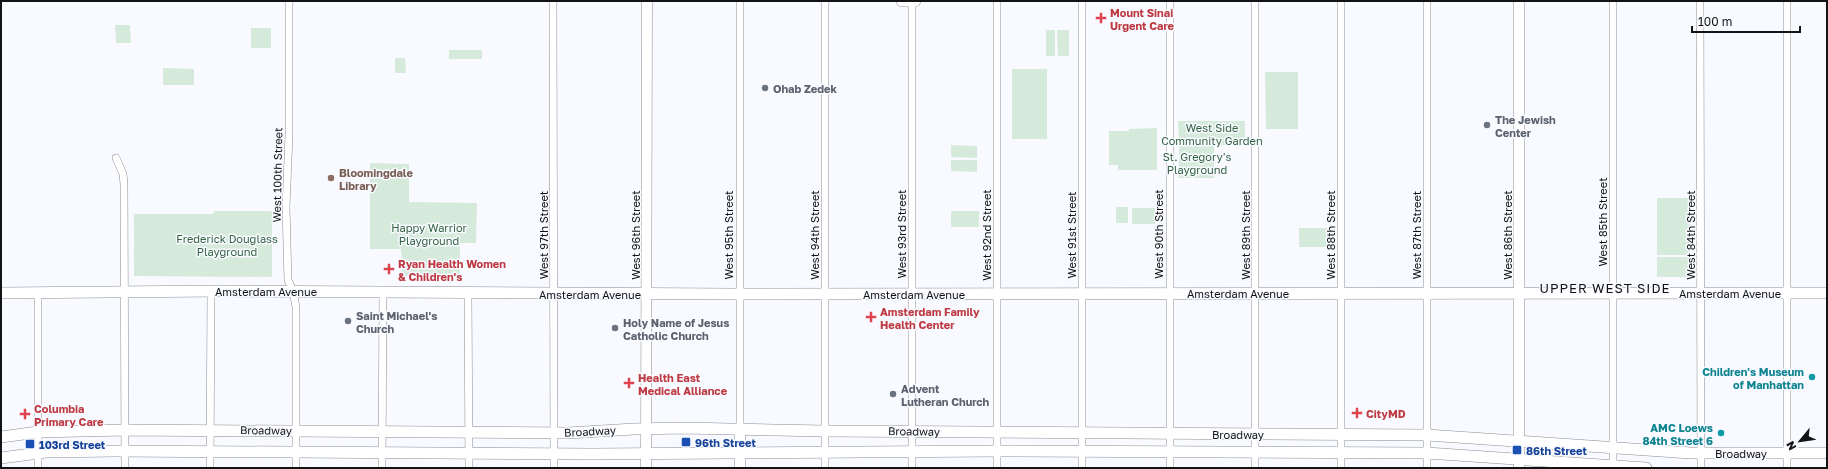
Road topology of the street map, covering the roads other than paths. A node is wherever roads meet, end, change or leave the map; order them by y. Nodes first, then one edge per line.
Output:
1 (289, 1) edge
2 (553, 1) edge
3 (647, 1) edge
4 (740, 1) edge
5 (825, 1) edge
6 (902, 1) edge
7 (912, 1) edge
8 (915, 1) edge
9 (997, 1) edge
10 (1082, 1) edge
11 (1170, 1) edge
12 (1255, 1) edge
13 (1341, 1) edge
14 (1427, 1) edge
15 (1519, 1) edge
16 (1613, 1) edge
17 (1700, 1) edge
18 (1787, 1) edge
19 (116, 158) dead end
20 (124, 291) junction
21 (210, 291) junction
22 (293, 291) junction
23 (383, 291) junction
24 (1, 293) edge
25 (555, 293) junction
26 (1082, 293) junction
27 (1170, 293) junction
28 (1256, 293) junction
29 (1341, 293) junction
30 (1427, 293) junction
31 (1520, 293) junction
32 (1613, 293) junction
33 (1701, 293) junction
34 (1787, 293) junction
35 (1827, 293) edge
36 (38, 294) junction
37 (468, 294) junction
38 (647, 294) junction
39 (740, 294) junction
40 (825, 294) junction
41 (912, 294) junction
42 (997, 294) junction
43 (740, 428) junction
44 (646, 429) junction
45 (125, 430) junction
46 (210, 430) junction
47 (296, 431) junction
48 (825, 431) junction
49 (911, 431) junction
50 (38, 432) junction
51 (382, 432) junction
52 (469, 432) junction
53 (554, 432) junction
54 (997, 432) junction
55 (1082, 433) junction
56 (1170, 433) junction
57 (1256, 434) junction
58 (1341, 434) junction
59 (1427, 435) junction
60 (1, 437) edge
61 (1519, 441) junction
62 (1613, 448) junction
63 (296, 451) junction
64 (997, 451) junction
65 (1082, 451) junction
66 (125, 452) junction
67 (210, 452) junction
68 (382, 452) junction
69 (469, 452) junction
70 (825, 452) junction
71 (912, 452) junction
72 (1170, 452) junction
73 (1256, 452) junction
74 (1341, 452) junction
75 (1427, 452) junction
76 (38, 453) junction
77 (554, 453) junction
78 (646, 453) junction
79 (740, 453) junction
80 (1701, 453) junction
81 (1787, 453) junction
82 (1827, 453) edge
83 (1, 458) edge
84 (1519, 464) edge
85 (1613, 467) edge
86 (38, 468) edge
87 (125, 468) edge
88 (210, 468) edge
89 (296, 468) edge
90 (382, 468) edge
91 (469, 468) edge
92 (554, 468) edge
93 (646, 468) edge
94 (740, 468) edge
95 (826, 468) edge
96 (912, 468) edge
97 (997, 468) edge
98 (1082, 468) edge
99 (1170, 468) edge
100 (1255, 468) edge
101 (1341, 468) edge
102 (1427, 468) edge
103 (1646, 468) edge
104 (1700, 468) edge
105 (1787, 468) edge

1 - 22 street, West 100th Street
2 - 25 street, West 97th Street
3 - 38 main road, West 96th Street
4 - 39 street, West 95th Street
5 - 40 street, West 94th Street
6 - 7 main road
7 - 8 main road
7 - 41 street, West 93rd Street
9 - 42 street, West 92nd Street
10 - 26 street, West 91st Street
11 - 27 street, West 90th Street
12 - 28 street, West 89th Street
13 - 29 street, West 88th Street
14 - 30 street, West 87th Street
15 - 31 main road, West 86th Street
16 - 32 street, West 85th Street
17 - 33 street, West 84th Street
18 - 34 street
19 - 20 street
20 - 21 main road, Amsterdam Avenue
20 - 36 main road, Amsterdam Avenue
20 - 45 street
21 - 22 main road, Amsterdam Avenue
21 - 46 street
22 - 23 main road, Amsterdam Avenue
22 - 47 street, West 100th Street
23 - 37 main road, Amsterdam Avenue
23 - 51 street
24 - 36 main road, Amsterdam Avenue
25 - 37 main road, Amsterdam Avenue
25 - 38 main road, Amsterdam Avenue
25 - 53 street, West 97th Street
26 - 27 main road, Amsterdam Avenue
26 - 42 main road, Amsterdam Avenue
26 - 55 street, West 91st Street
27 - 28 main road, Amsterdam Avenue
27 - 56 street, West 90th Street
28 - 29 main road, Amsterdam Avenue
28 - 57 street, West 89th Street
29 - 30 main road, Amsterdam Avenue
29 - 58 street, West 88th Street
30 - 31 main road, Amsterdam Avenue
30 - 59 street, West 87th Street
31 - 32 main road, Amsterdam Avenue
31 - 61 main road, West 86th Street
32 - 33 main road, Amsterdam Avenue
32 - 62 street, West 85th Street
33 - 34 main road, Amsterdam Avenue
33 - 80 street, West 84th Street
34 - 35 main road, Amsterdam Avenue
34 - 81 street
36 - 50 street
37 - 52 street
38 - 39 main road, Amsterdam Avenue
38 - 44 main road, West 96th Street
39 - 40 main road, Amsterdam Avenue
39 - 43 street, West 95th Street
40 - 41 main road, Amsterdam Avenue
40 - 48 street, West 94th Street
41 - 42 main road, Amsterdam Avenue
41 - 49 street, West 93rd Street
42 - 54 street, West 92nd Street
43 - 44 main road, Broadway
43 - 48 main road, Broadway
43 - 79 main road, West 95th Street
44 - 53 main road, Broadway
44 - 78 main road, West 96th Street
45 - 46 main road, Broadway
45 - 50 main road, Broadway
45 - 66 street
46 - 47 main road, Broadway
46 - 67 street
47 - 51 main road, Broadway
47 - 63 street, West 100th Street
48 - 49 main road, Broadway
48 - 70 street, West 94th Street
49 - 54 main road, Broadway
49 - 71 street, West 93rd Street
50 - 60 main road, Broadway
50 - 76 street
51 - 52 main road, Broadway
51 - 68 street
52 - 53 main road, Broadway
52 - 69 street
53 - 77 street, West 97th Street
54 - 55 main road, Broadway
54 - 64 street, West 92nd Street
55 - 56 main road, Broadway
55 - 65 street, West 91st Street
56 - 57 main road, Broadway
56 - 72 street, West 90th Street
57 - 58 main road, Broadway
57 - 73 street, West 89th Street
58 - 59 main road, Broadway
58 - 74 street, West 88th Street
59 - 61 main road, Broadway
59 - 75 street, West 87th Street
61 - 62 main road, Broadway
61 - 84 main road, West 86th Street
62 - 80 main road, Broadway
62 - 85 street, West 85th Street
63 - 67 main road, Broadway
63 - 68 main road, Broadway
63 - 89 street, West 100th Street
64 - 65 main road, Broadway
64 - 71 main road, Broadway
64 - 97 street, West 92nd Street
65 - 72 main road, Broadway
65 - 98 street, West 91st Street
66 - 67 main road, Broadway
66 - 76 main road, Broadway
66 - 87 street
67 - 88 street
68 - 69 main road, Broadway
68 - 90 street
69 - 77 main road, Broadway
69 - 91 street
70 - 71 main road, Broadway
70 - 79 main road, Broadway
70 - 95 street, West 94th Street
71 - 96 street, West 93rd Street
72 - 73 main road, Broadway
72 - 99 street, West 90th Street
73 - 74 main road, Broadway
73 - 100 street, West 89th Street
74 - 75 main road, Broadway
74 - 101 street, West 88th Street
75 - 84 main road, Broadway
75 - 102 street, West 87th Street
76 - 83 main road, Broadway
76 - 86 street
77 - 78 main road, Broadway
77 - 92 street, West 97th Street
78 - 79 main road, Broadway
78 - 93 main road, West 96th Street
79 - 94 main road, West 95th Street
80 - 81 main road, Broadway
80 - 104 street, West 84th Street
81 - 82 main road, Broadway
81 - 105 street
84 - 85 main road, Broadway
85 - 103 main road, Broadway

